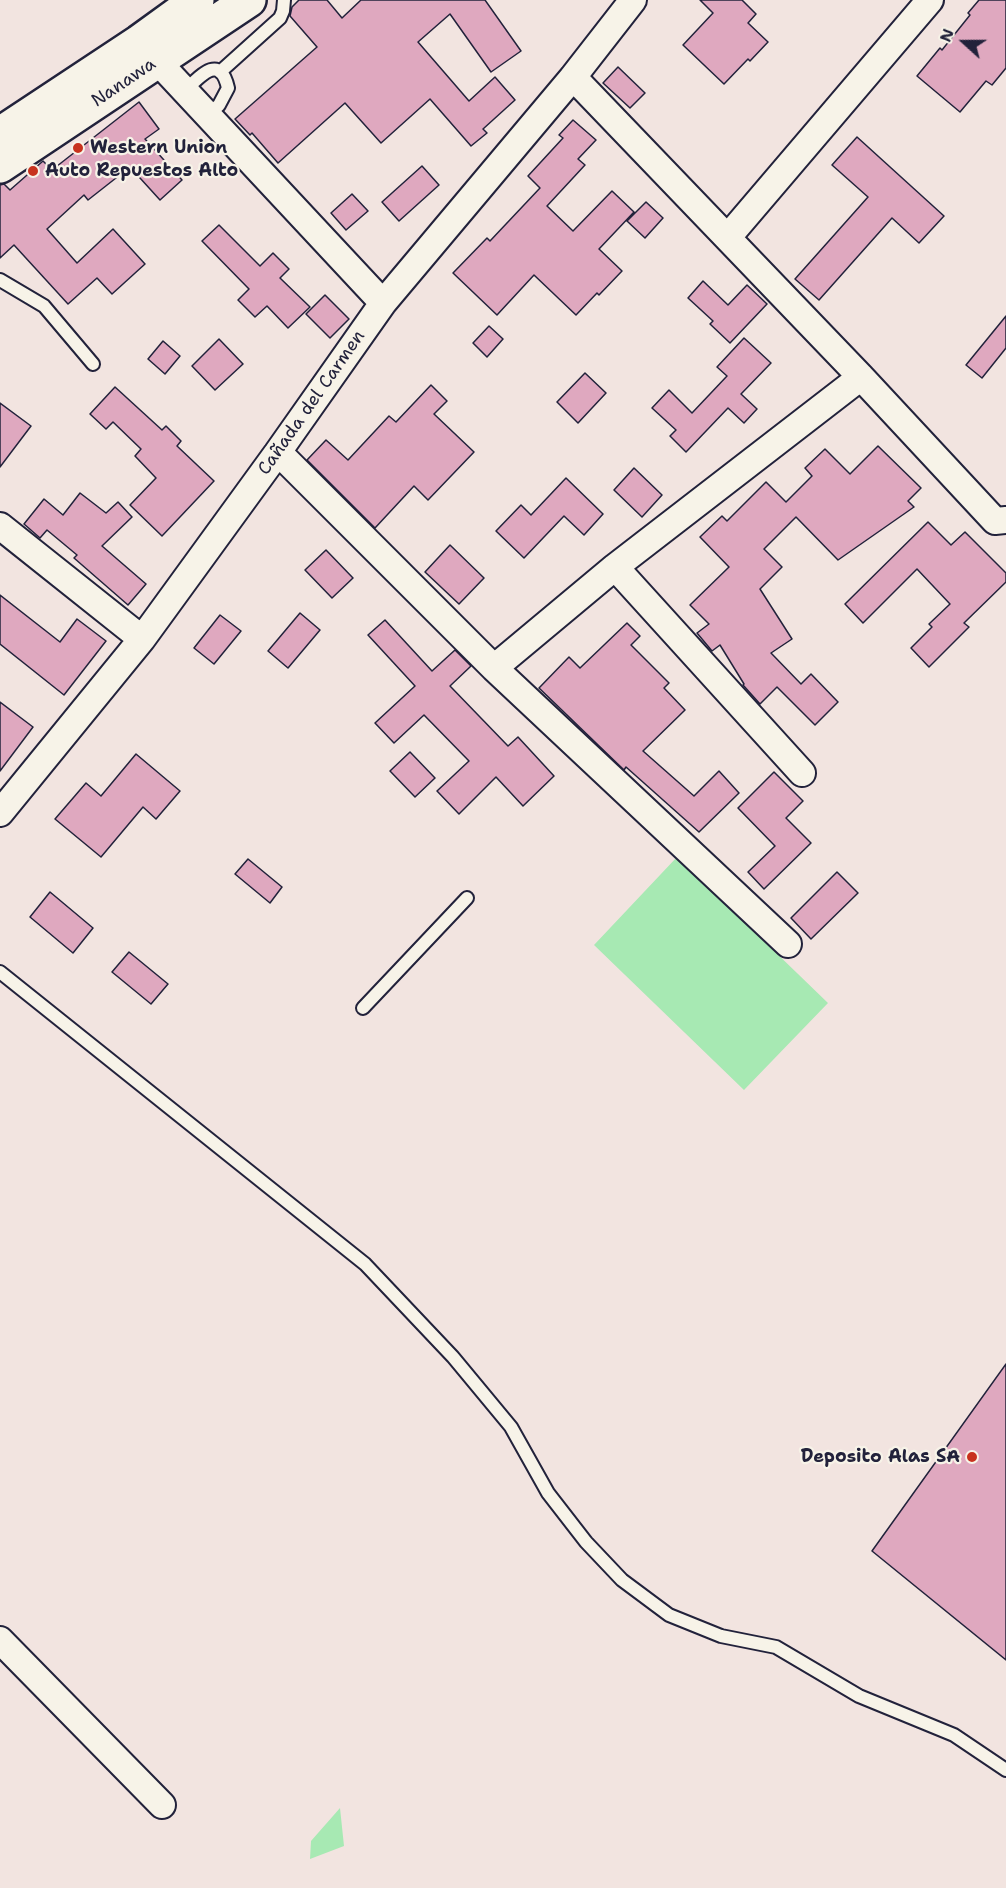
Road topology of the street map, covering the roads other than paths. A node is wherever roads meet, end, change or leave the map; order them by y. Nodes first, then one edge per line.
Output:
1 (197, 0) edge
2 (249, 0) edge
3 (284, 0) edge
4 (633, 0) edge
5 (930, 0) edge
6 (148, 51) junction
7 (219, 72) junction
8 (573, 77) junction
9 (185, 90) junction
10 (208, 115) junction
11 (6, 146) edge
12 (729, 237) junction
13 (0, 280) edge
14 (382, 303) junction
15 (93, 364) dead end
16 (861, 377) junction
17 (278, 452) junction
18 (1005, 522) edge
19 (0, 526) edge
20 (615, 567) junction
21 (142, 639) junction
22 (494, 668) junction
23 (802, 773) dead end
24 (0, 813) edge
25 (467, 898) dead end
26 (788, 944) dead end
27 (0, 972) edge
28 (363, 1008) dead end
29 (0, 1640) edge
30 (1006, 1770) edge
31 (162, 1804) dead end

1 - 6 main road, Nanawa
2 - 6 main road, Nanawa
3 - 7 lane
4 - 8 street, Cañada del Carmen
5 - 12 street
6 - 9 street
6 - 11 main road, Nanawa
7 - 9 lane
7 - 10 lane
8 - 12 street
8 - 14 street, Cañada del Carmen
9 - 10 street
10 - 14 street
12 - 16 street
13 - 15 lane
14 - 17 street, Cañada del Carmen
16 - 18 street
16 - 20 street
17 - 21 street, Cañada del Carmen
17 - 22 street
19 - 21 street
20 - 22 street
20 - 23 street
21 - 24 street, Cañada del Carmen
22 - 26 street
25 - 28 lane
27 - 30 lane
29 - 31 street

